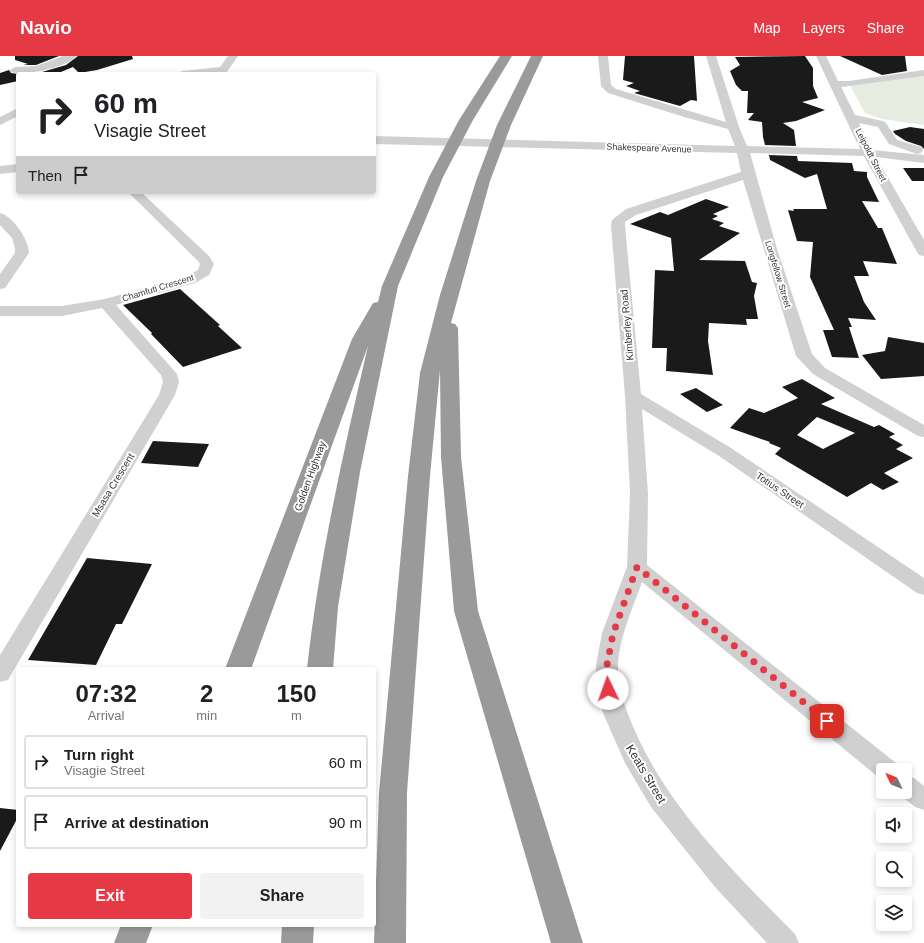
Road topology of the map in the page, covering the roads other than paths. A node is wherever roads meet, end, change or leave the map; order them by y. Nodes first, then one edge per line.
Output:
1 (72, 56) edge
2 (233, 56) edge
3 (506, 56) edge
4 (537, 56) edge
5 (603, 56) edge
6 (711, 56) edge
7 (821, 56) edge
8 (15, 70) dead end
9 (224, 72) edge
10 (924, 73) edge
11 (834, 84) junction
12 (16, 112) edge
13 (852, 118) junction
14 (0, 122) edge
15 (733, 127) junction
16 (376, 140) edge
17 (743, 150) junction
18 (924, 152) edge
19 (869, 153) junction
20 (924, 159) edge
21 (16, 168) edge
22 (0, 170) edge
23 (748, 174) junction
24 (136, 194) edge
25 (0, 217) edge
26 (917, 228) edge
27 (924, 252) edge
28 (0, 286) edge
29 (390, 286) junction
30 (449, 295) junction
31 (106, 303) junction
32 (0, 311) edge
33 (633, 396) junction
34 (924, 432) edge
35 (637, 567) junction
36 (924, 588) edge
37 (239, 667) edge
38 (320, 667) edge
39 (0, 674) edge
40 (878, 763) edge
41 (912, 791) edge
42 (924, 800) edge
43 (136, 927) edge
44 (298, 927) edge
45 (130, 943) edge
46 (297, 943) edge
47 (390, 943) edge
48 (567, 943) edge
49 (785, 943) edge

1 - 8 street
2 - 9 street
3 - 29 highway
4 - 30 highway
5 - 15 street
6 - 15 street, Longfellow Street
7 - 11 street, Leipoldt Street
10 - 11 street
11 - 13 street, Leipoldt Street
12 - 14 street
13 - 18 street
13 - 19 street, Leipoldt Street
15 - 17 street, Longfellow Street
16 - 17 street, Shakespeare Avenue
17 - 19 street, Shakespeare Avenue
17 - 23 street, Longfellow Street
19 - 20 street, Shakespeare Avenue
19 - 26 street, Leipoldt Street
21 - 22 street
23 - 33 street, Kimberley Road
23 - 34 street, Longfellow Street
24 - 31 street, Chamfuti Crescent
25 - 28 street
26 - 27 street, Leipoldt Street
29 - 37 highway, Golden Highway
29 - 38 highway
30 - 47 highway
30 - 48 highway
31 - 32 street, Chamfuti Crescent
31 - 39 street, Msasa Crescent
33 - 35 street, Kimberley Road
33 - 36 street, Totius Street
35 - 40 street
35 - 49 street, Keats Street
41 - 42 street
43 - 45 highway
44 - 46 highway

